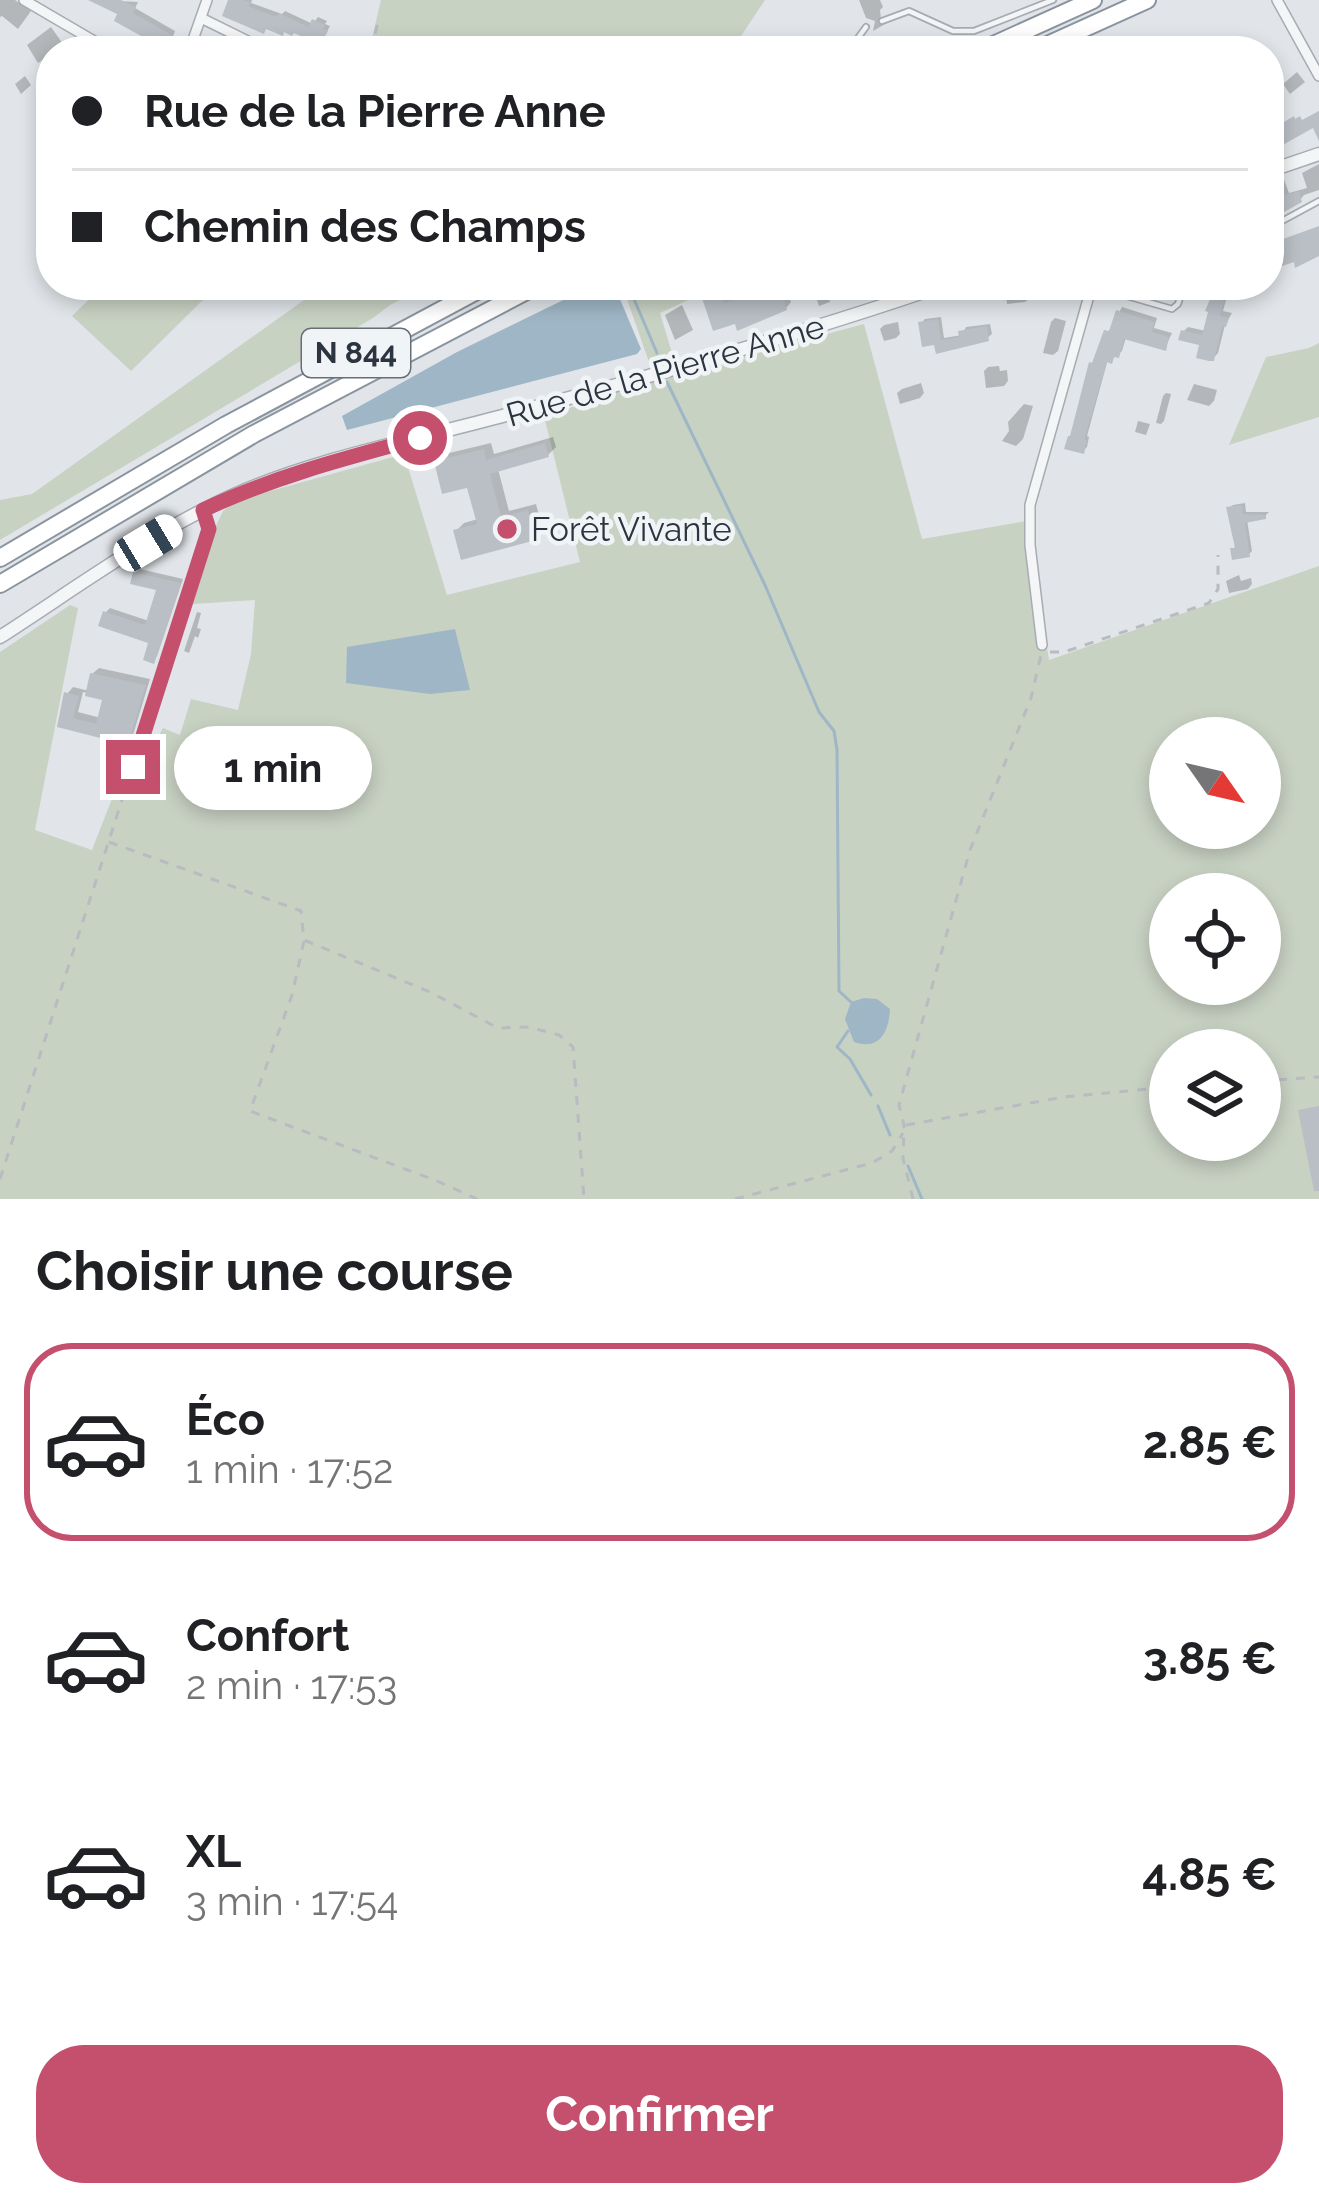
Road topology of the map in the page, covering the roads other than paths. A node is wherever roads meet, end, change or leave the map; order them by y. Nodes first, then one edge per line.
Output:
1 (24, 0) edge
2 (207, 0) edge
3 (1053, 0) edge
4 (1093, 0) edge
5 (1148, 0) edge
6 (1277, 0) edge
7 (200, 18) junction
8 (882, 21) dead end
9 (866, 27) dead end
10 (85, 36) edge
11 (194, 36) edge
12 (237, 36) edge
13 (859, 36) edge
14 (1013, 36) edge
15 (1068, 36) edge
16 (1319, 76) edge
17 (1319, 154) edge
18 (1284, 166) edge
19 (1319, 201) edge
20 (1284, 220) edge
21 (460, 300) edge
22 (510, 300) edge
23 (900, 300) edge
24 (1088, 300) edge
25 (1142, 300) edge
26 (1179, 300) edge
27 (203, 510) junction
28 (0, 558) edge
29 (0, 584) edge
30 (0, 637) edge
31 (1042, 645) road end
32 (133, 767) road end

1 - 10 street
2 - 7 street
3 - 8 lane
4 - 14 highway
5 - 15 highway
6 - 16 street
7 - 11 street
7 - 12 street
9 - 13 lane
17 - 18 street
19 - 20 lane
21 - 28 highway, N 844
22 - 29 highway, N 844
23 - 27 street, Rue de la Pierre Anne
24 - 31 street
25 - 26 lane
27 - 30 street, Rue de la Pierre Anne
27 - 32 street

